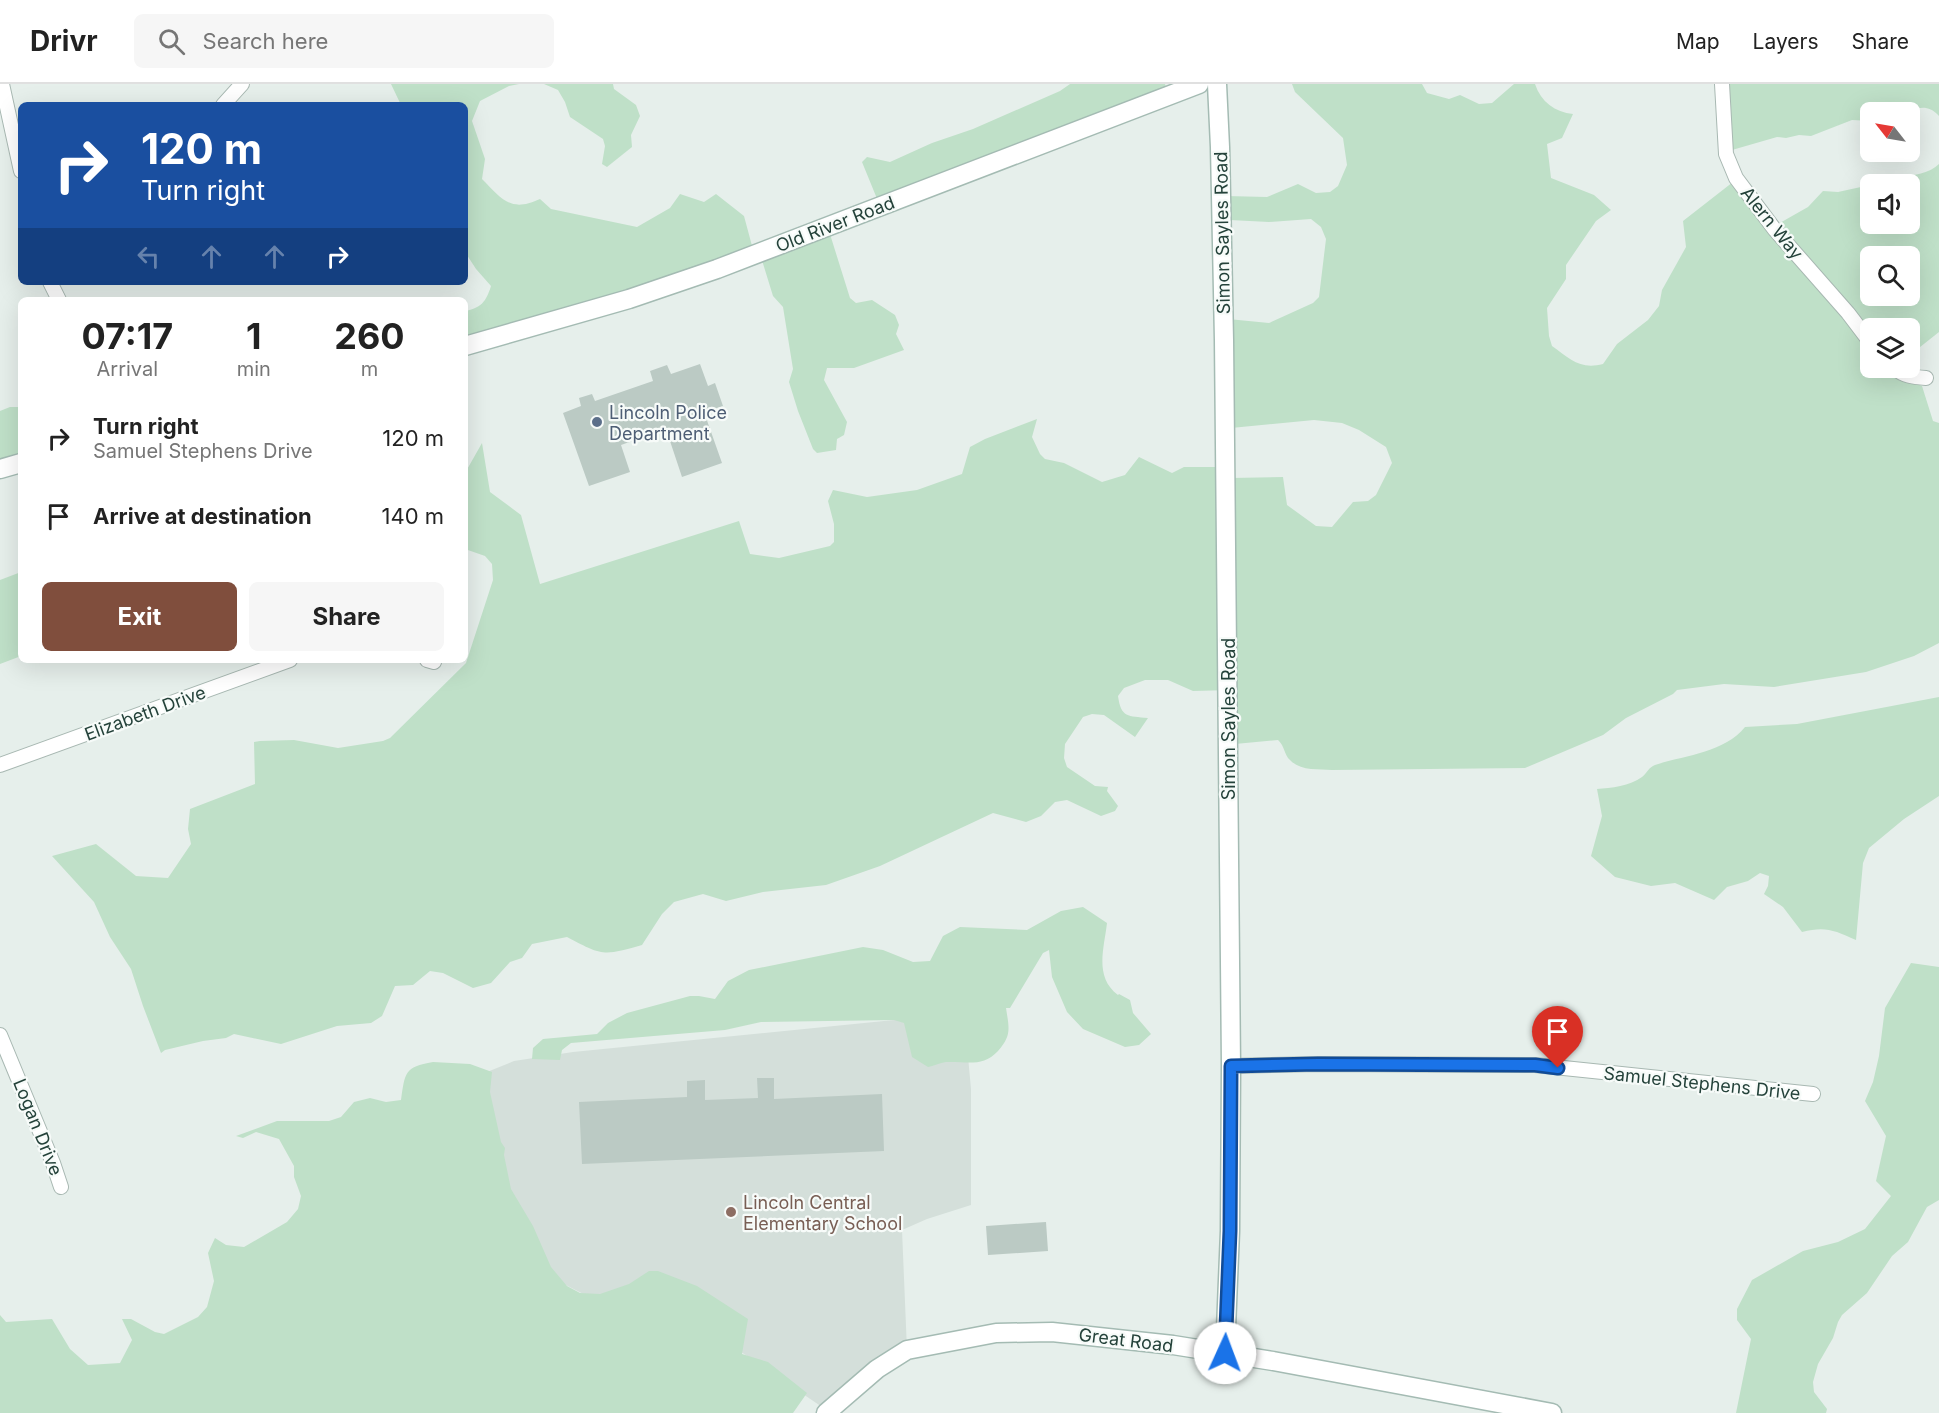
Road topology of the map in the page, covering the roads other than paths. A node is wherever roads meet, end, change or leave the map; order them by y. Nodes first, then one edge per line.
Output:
1 (2, 84) edge
2 (242, 84) edge
3 (1199, 84) edge
4 (1217, 84) edge
5 (1722, 84) edge
6 (227, 102) edge
7 (18, 157) edge
8 (1860, 329) edge
9 (468, 345) edge
10 (1920, 378) edge
11 (1926, 378) dead end
12 (18, 464) edge
13 (0, 469) edge
14 (280, 663) edge
15 (0, 765) edge
16 (0, 1035) edge
17 (1231, 1066) junction
18 (1813, 1094) dead end
19 (61, 1187) dead end
20 (1225, 1353) junction
21 (826, 1413) edge
22 (1552, 1413) edge

1 - 7 street
2 - 6 street
3 - 9 street, Old River Road
4 - 17 street, Simon Sayles Road
5 - 8 street, Alern Way
10 - 11 street
12 - 13 street
14 - 15 street, Elizabeth Drive
16 - 19 street, Logan Drive
17 - 18 street, Samuel Stephens Drive
17 - 20 street, Simon Sayles Road
20 - 21 street, Great Road
20 - 22 street, Great Road

